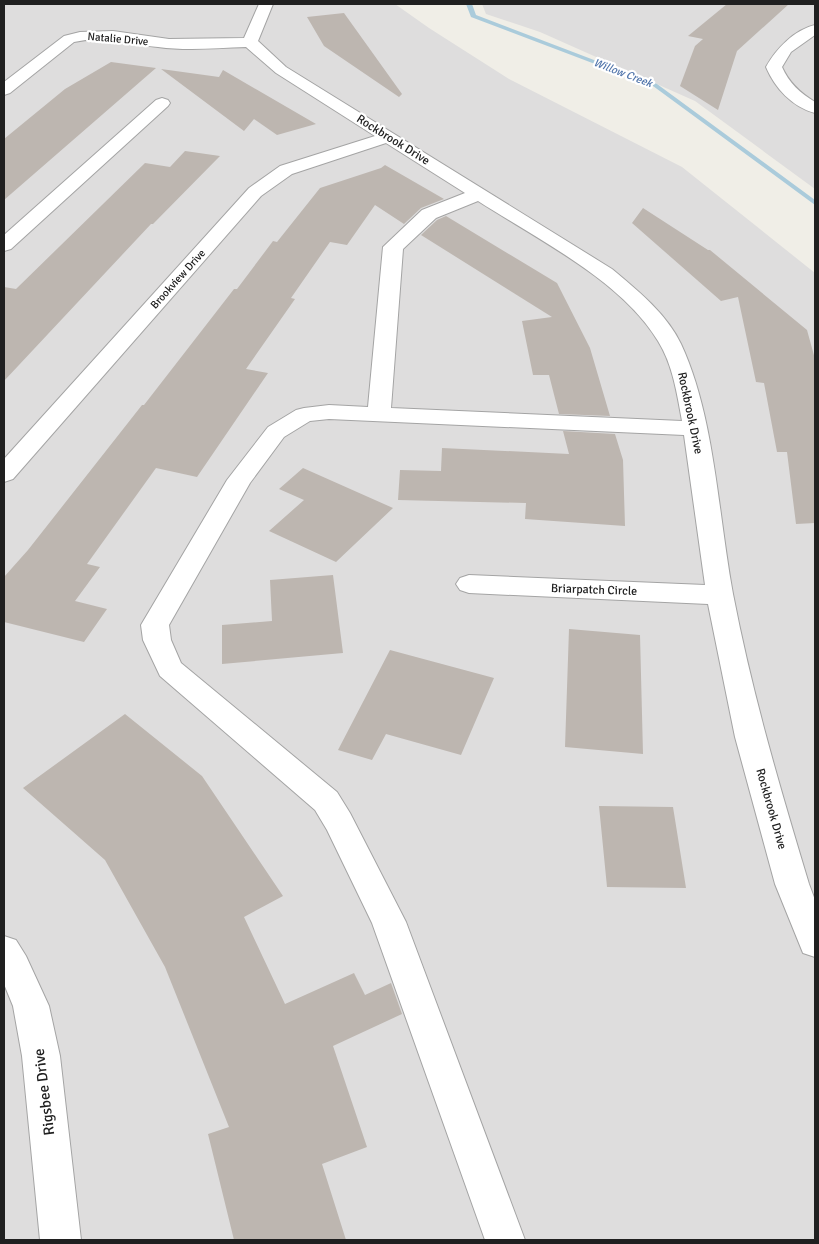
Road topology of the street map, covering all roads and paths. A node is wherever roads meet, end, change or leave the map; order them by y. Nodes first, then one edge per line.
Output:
1 (266, 4) edge
2 (815, 29) edge
3 (250, 42) junction
4 (794, 42) junction
5 (815, 46) edge
6 (4, 90) edge
7 (162, 103) dead end
8 (815, 108) edge
9 (388, 137) junction
10 (480, 194) junction
11 (4, 245) edge
12 (379, 414) junction
13 (695, 430) junction
14 (4, 474) edge
15 (469, 584) dead end
16 (720, 595) junction
17 (815, 942) edge
18 (4, 950) edge
19 (61, 1240) edge
20 (505, 1240) edge

1 - 3 street
2 - 4 street
3 - 6 street, Natalie Drive
3 - 9 street, Rockbrook Drive
4 - 5 street
4 - 8 street
7 - 11 street
9 - 10 street, Rockbrook Drive
9 - 14 street, Brookview Drive
10 - 12 street
10 - 13 street, Rockbrook Drive
12 - 13 street
12 - 20 street
13 - 16 street, Rockbrook Drive
15 - 16 street, Briarpatch Circle
16 - 17 street, Rockbrook Drive
18 - 19 street, Rigsbee Drive

